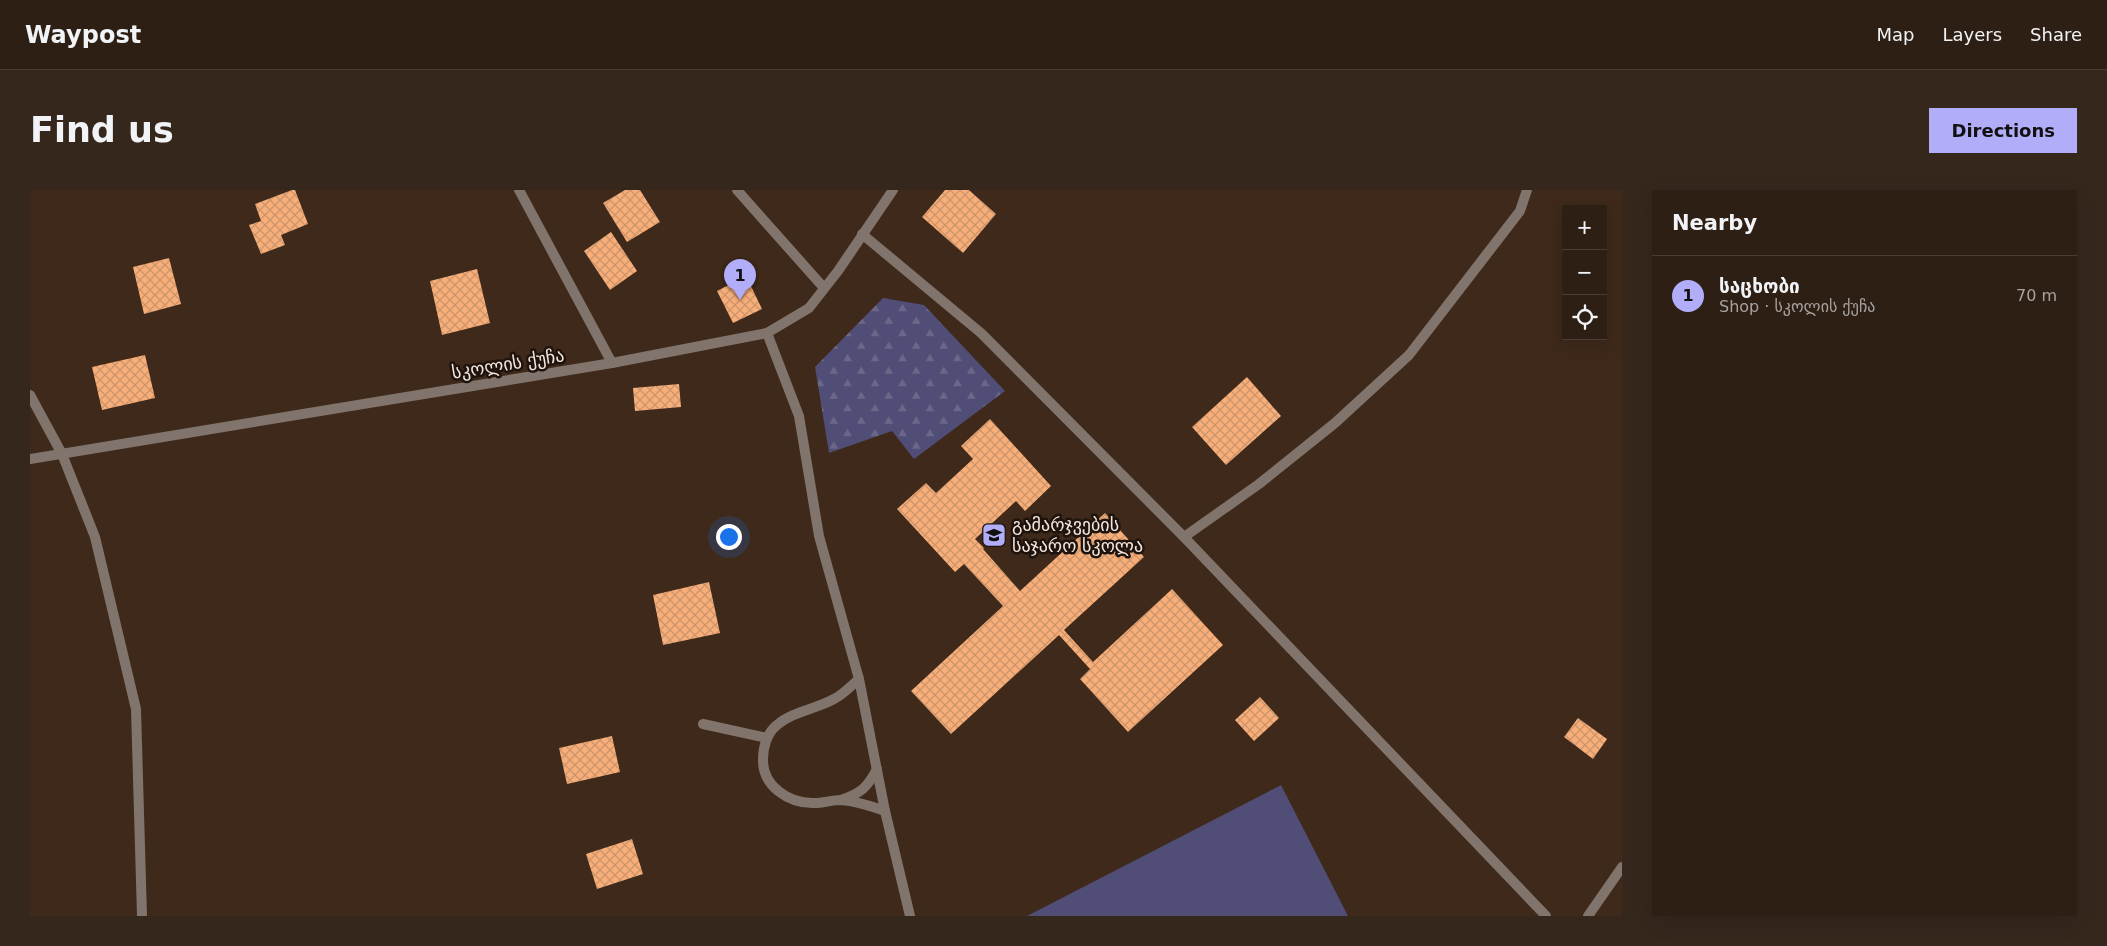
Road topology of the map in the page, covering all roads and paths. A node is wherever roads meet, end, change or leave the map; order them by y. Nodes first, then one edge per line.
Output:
1 (520, 190) edge
2 (737, 190) edge
3 (893, 190) edge
4 (1527, 190) edge
5 (862, 234) junction
6 (824, 288) junction
7 (767, 333) junction
8 (612, 363) junction
9 (30, 394) edge
10 (62, 454) junction
11 (30, 459) edge
12 (1184, 536) junction
13 (859, 679) junction
14 (703, 724) dead end
15 (767, 738) junction
16 (877, 769) junction
17 (840, 800) junction
18 (885, 811) junction
19 (1622, 867) edge
20 (142, 916) edge
21 (910, 916) edge
22 (1546, 916) edge
23 (1588, 916) edge

1 - 8 street
2 - 6 street
3 - 5 street, სკოლის ქუჩა
4 - 12 street
5 - 6 street, სკოლის ქუჩა
5 - 12 street
6 - 7 street, სკოლის ქუჩა
7 - 8 street, სკოლის ქუჩა
7 - 13 street
8 - 10 street, სკოლის ქუჩა
9 - 10 street
10 - 11 street, სკოლის ქუჩა
10 - 20 street
12 - 22 street
13 - 15 street
13 - 16 street
14 - 15 street
15 - 17 street
16 - 17 street
16 - 18 street
17 - 18 street
18 - 21 street
19 - 23 street

